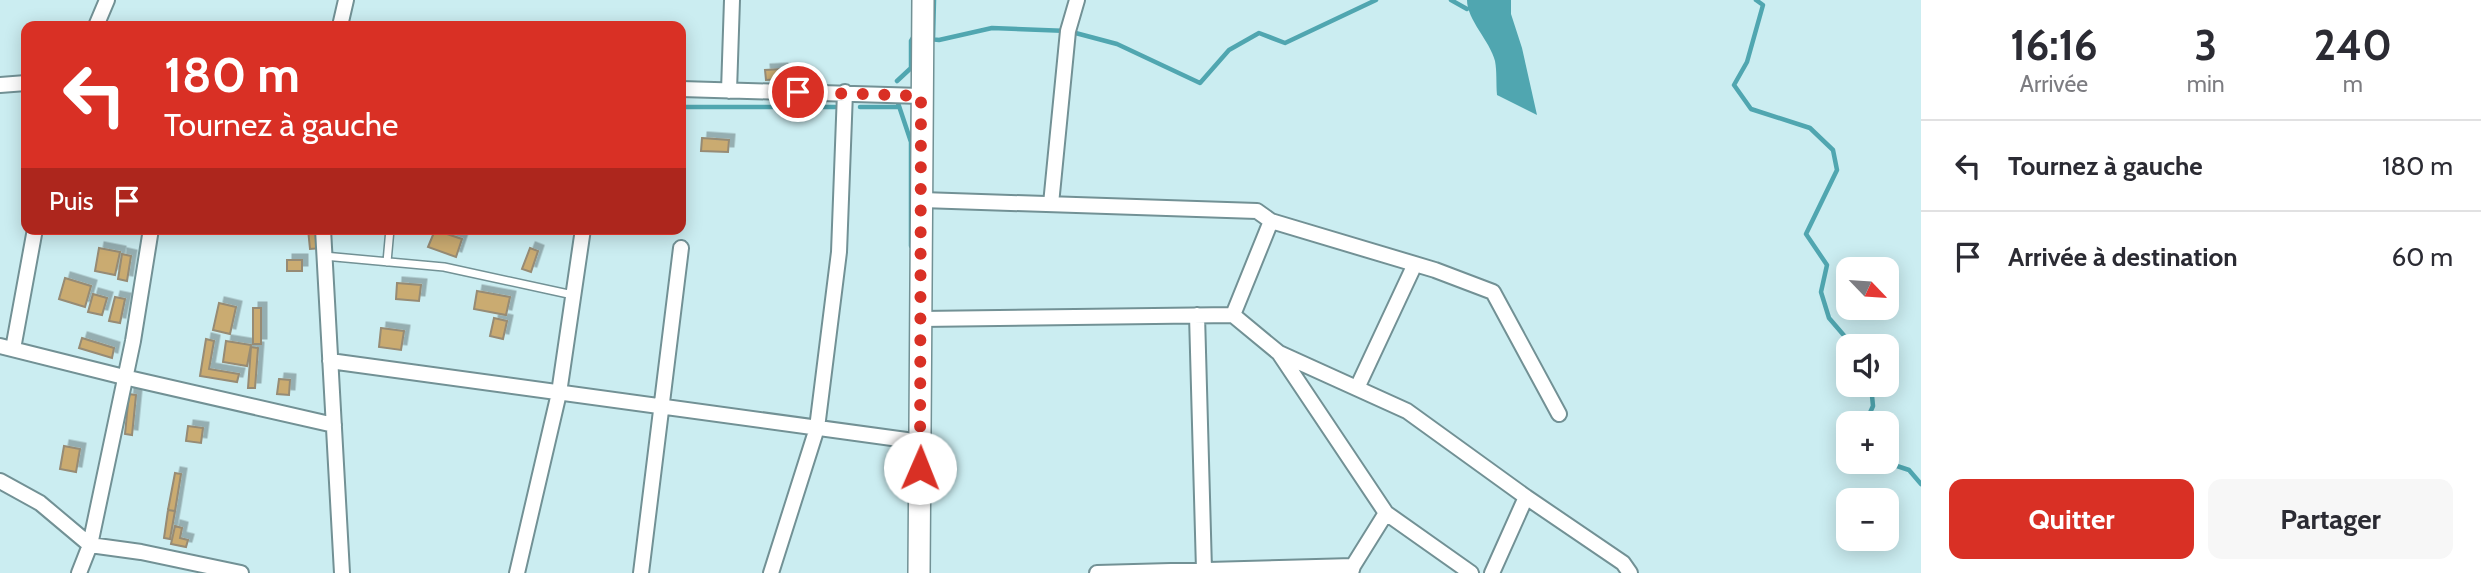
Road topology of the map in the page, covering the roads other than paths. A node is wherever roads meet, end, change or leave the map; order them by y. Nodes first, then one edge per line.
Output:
1 (107, 0) edge
2 (346, 0) edge
3 (732, 0) edge
4 (923, 0) edge
5 (1077, 0) edge
6 (98, 21) edge
7 (341, 21) edge
8 (21, 83) edge
9 (0, 85) edge
10 (686, 89) edge
11 (729, 91) junction
12 (845, 92) junction
13 (921, 96) junction
14 (922, 200) junction
15 (1051, 204) junction
16 (1271, 221) junction
17 (34, 235) edge
18 (150, 235) edge
19 (323, 235) edge
20 (389, 235) edge
21 (582, 235) edge
22 (681, 248) dead end
23 (324, 256) junction
24 (387, 262) junction
25 (1415, 264) junction
26 (573, 296) junction
27 (1197, 315) junction
28 (1233, 315) junction
29 (921, 319) junction
30 (6, 347) edge
31 (1279, 353) junction
32 (330, 361) junction
33 (124, 377) junction
34 (1357, 388) junction
35 (559, 393) junction
36 (662, 406) junction
37 (1559, 414) dead end
38 (334, 425) junction
39 (817, 428) junction
40 (921, 442) junction
41 (0, 481) edge
42 (1526, 497) junction
43 (1386, 513) junction
44 (90, 544) junction
45 (1204, 570) junction
46 (1352, 570) edge
47 (1267, 571) edge
48 (236, 572) edge
49 (79, 573) edge
50 (342, 573) edge
51 (517, 573) edge
52 (641, 573) edge
53 (771, 573) edge
54 (919, 573) edge
55 (1097, 573) edge
56 (1471, 573) edge
57 (1492, 573) edge
58 (1630, 573) edge

1 - 6 street
2 - 7 street
3 - 11 street
4 - 13 street
5 - 15 street
8 - 9 street
10 - 11 street
11 - 12 street
12 - 13 street
12 - 39 street
13 - 14 street
14 - 15 street
14 - 29 street
15 - 16 street
16 - 25 street
16 - 28 street
17 - 30 street
18 - 33 street
19 - 23 street
20 - 24 lane
21 - 26 street
22 - 36 street
23 - 24 lane
23 - 32 street
24 - 26 lane
25 - 34 street
25 - 37 street
26 - 35 street
27 - 28 street
27 - 29 street
27 - 45 street
28 - 31 street
29 - 40 street
30 - 33 street
31 - 34 street
31 - 43 street
32 - 35 street
32 - 38 street
33 - 38 street
33 - 44 street
34 - 42 street
35 - 36 street
35 - 51 street
36 - 39 street
36 - 52 street
38 - 50 street
39 - 40 street
39 - 53 street
40 - 54 street
41 - 44 street
42 - 57 street
42 - 58 street
43 - 46 street
43 - 56 street
44 - 48 street
44 - 49 street
45 - 47 street
45 - 55 street
46 - 47 street

